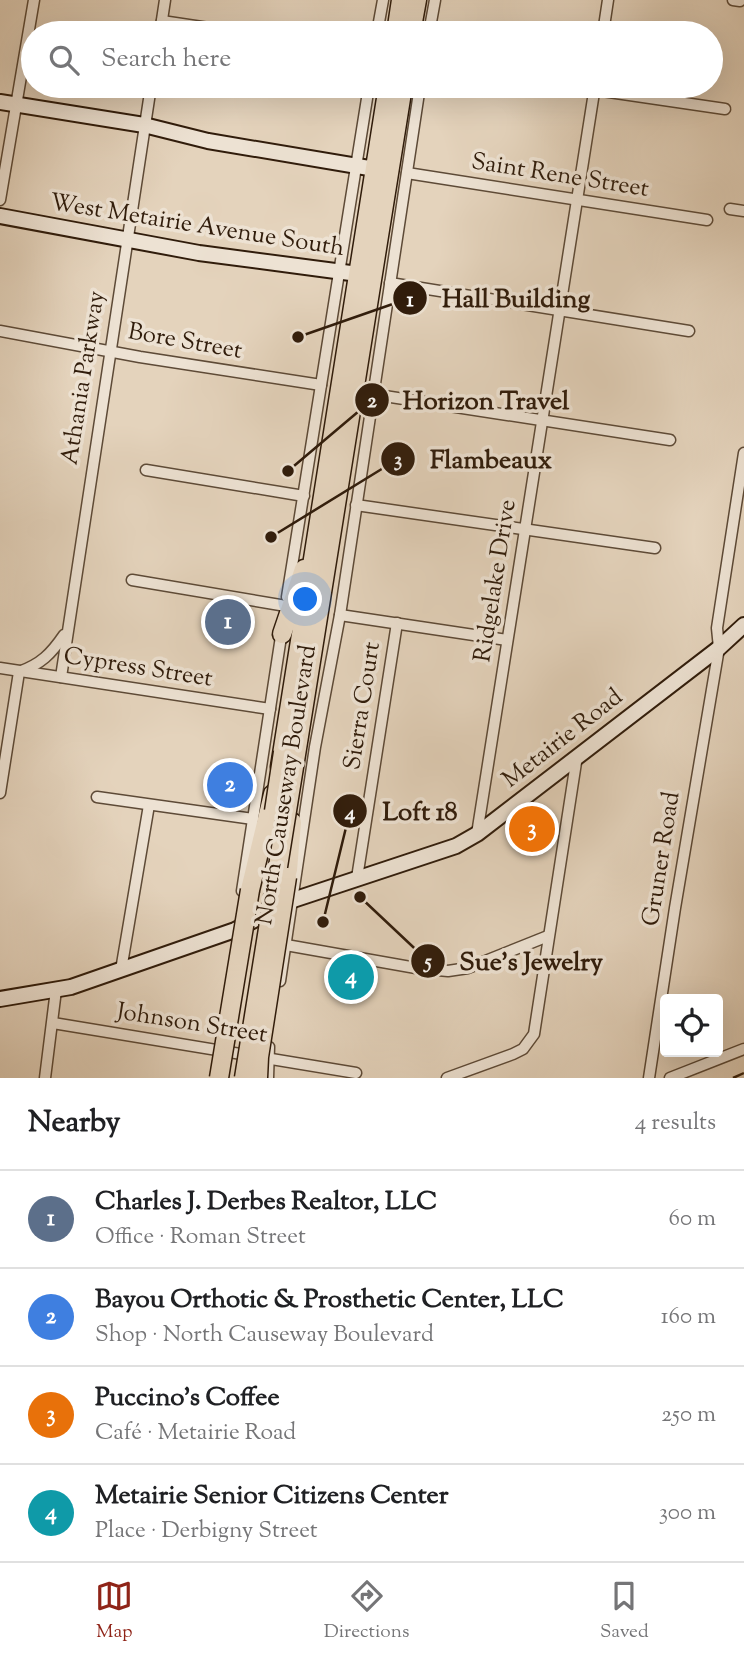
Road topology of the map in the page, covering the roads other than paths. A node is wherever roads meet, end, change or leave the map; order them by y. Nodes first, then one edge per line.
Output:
1 (34, 0) edge
2 (165, 0) edge
3 (383, 0) edge
4 (401, 0) edge
5 (416, 0) edge
6 (435, 0) edge
7 (608, 0) edge
8 (31, 21) edge
9 (162, 21) edge
10 (379, 21) edge
11 (398, 21) edge
12 (413, 21) edge
13 (431, 21) edge
14 (605, 21) edge
15 (21, 80) edge
16 (149, 98) edge
17 (367, 98) edge
18 (386, 98) edge
19 (401, 98) edge
20 (418, 98) edge
21 (592, 98) edge
22 (656, 98) edge
23 (0, 102) edge
24 (17, 104) junction
25 (725, 109) dead end
26 (144, 125) junction
27 (356, 166) junction
28 (374, 169) junction
29 (407, 173) junction
30 (0, 200) edge
31 (577, 200) junction
32 (383, 209) junction
33 (730, 209) dead end
34 (744, 211) edge
35 (0, 216) edge
36 (707, 220) dead end
37 (127, 240) junction
38 (376, 254) junction
39 (338, 272) junction
40 (358, 274) junction
41 (390, 283) junction
42 (560, 310) junction
43 (0, 331) edge
44 (689, 331) dead end
45 (110, 351) junction
46 (321, 385) junction
47 (347, 390) junction
48 (373, 394) junction
49 (543, 420) junction
50 (670, 440) dead end
51 (744, 453) edge
52 (146, 470) dead end
53 (304, 496) junction
54 (356, 505) junction
55 (526, 530) junction
56 (315, 547) junction
57 (655, 548) dead end
58 (132, 580) dead end
59 (286, 606) junction
60 (340, 615) junction
61 (397, 623) junction
62 (744, 625) edge
63 (66, 632) junction
64 (282, 634) junction
65 (507, 640) junction
66 (719, 648) junction
67 (0, 668) edge
68 (19, 671) junction
69 (61, 677) junction
70 (270, 709) junction
71 (291, 744) junction
72 (578, 756) junction
73 (0, 793) edge
74 (97, 797) dead end
75 (149, 805) junction
76 (253, 819) junction
77 (477, 834) junction
78 (357, 878) junction
79 (293, 900) junction
80 (236, 930) junction
81 (548, 936) junction
82 (286, 945) junction
83 (121, 970) junction
84 (56, 990) junction
85 (0, 999) edge
86 (53, 1023) junction
87 (744, 1049) edge
88 (216, 1050) junction
89 (268, 1057) junction
90 (356, 1073) dead end
91 (45, 1078) edge
92 (209, 1078) edge
93 (219, 1078) edge
94 (232, 1078) edge
95 (244, 1078) edge
96 (258, 1078) edge
97 (268, 1078) edge
98 (447, 1078) edge
99 (649, 1078) edge
100 (670, 1078) edge

1 - 8 street
2 - 9 street
3 - 10 street
4 - 11 highway
5 - 12 highway
6 - 13 street
7 - 14 street
15 - 24 street
16 - 26 street, Athania Parkway
17 - 27 street, North Causeway Boulevard
18 - 28 highway, North Causeway Boulevard
19 - 32 highway, North Causeway Boulevard
20 - 29 street, North Causeway Boulevard
21 - 31 street, Ridgelake Drive
22 - 25 street
23 - 24 main road
24 - 26 main road
24 - 30 street
26 - 27 main road
26 - 37 street, Athania Parkway
27 - 28 main road
27 - 39 street, North Causeway Boulevard
28 - 32 main road
28 - 40 highway, North Causeway Boulevard
29 - 31 street, Saint Rene Street
29 - 41 street, North Causeway Boulevard
31 - 36 street, Saint Rene Street
31 - 42 street, Ridgelake Drive
32 - 38 highway, North Causeway Boulevard
33 - 34 street
35 - 37 main road, West Metairie Avenue South
37 - 39 main road, West Metairie Avenue South
37 - 45 street, Athania Parkway
38 - 40 main road, West Metairie Avenue South
38 - 47 highway, North Causeway Boulevard
39 - 40 main road, West Metairie Avenue South
39 - 46 street, North Causeway Boulevard
40 - 47 highway, North Causeway Boulevard
41 - 42 street
41 - 48 street, North Causeway Boulevard
42 - 44 street
42 - 49 street, Ridgelake Drive
43 - 45 street, Bore Street
45 - 46 street, Bore Street
45 - 63 street, Athania Parkway
46 - 53 street, North Causeway Boulevard
47 - 48 street
47 - 56 highway, North Causeway Boulevard
47 - 71 highway, North Causeway Boulevard
48 - 49 street
48 - 54 street, North Causeway Boulevard
49 - 50 street
49 - 55 street, Ridgelake Drive
51 - 66 street, Gruner Road
52 - 53 street
53 - 59 street, North Causeway Boulevard
54 - 55 street
54 - 60 street, North Causeway Boulevard
55 - 57 street
55 - 65 street, Ridgelake Drive
56 - 64 highway
56 - 71 highway, North Causeway Boulevard
58 - 59 street
59 - 64 street, North Causeway Boulevard
60 - 61 street
60 - 79 street, North Causeway Boulevard
61 - 65 street
61 - 78 street, Sierra Court
62 - 66 main road, Metairie Road
63 - 68 street
63 - 69 street, Athania Parkway
64 - 70 street, North Causeway Boulevard
65 - 77 street, Ridgelake Drive
66 - 72 main road, Metairie Road
66 - 99 street, Gruner Road
67 - 68 street, Cypress Street
68 - 69 street, Cypress Street
68 - 73 street
69 - 70 street, Cypress Street
70 - 76 street, North Causeway Boulevard
71 - 93 highway, bridge
71 - 94 highway, North Causeway Boulevard, bridge
71 - 95 highway, North Causeway Boulevard, bridge
71 - 96 highway, bridge
72 - 77 main road, Metairie Road
72 - 81 street
74 - 75 street
75 - 76 street
75 - 83 street
76 - 80 street, North Causeway Boulevard
77 - 78 main road, Metairie Road
78 - 79 main road, Metairie Road
79 - 80 main road, Metairie Road
79 - 82 street, North Causeway Boulevard
80 - 83 main road, Metairie Road
80 - 88 street, North Causeway Boulevard
81 - 82 street
81 - 98 street
82 - 89 street, North Causeway Boulevard
83 - 84 main road, Metairie Road
84 - 85 main road, Metairie Road
84 - 86 street
86 - 88 street, Johnson Street
86 - 91 street
87 - 100 street
88 - 89 street, Johnson Street
88 - 92 street, North Causeway Boulevard
89 - 90 street, Johnson Street
89 - 97 street, North Causeway Boulevard

